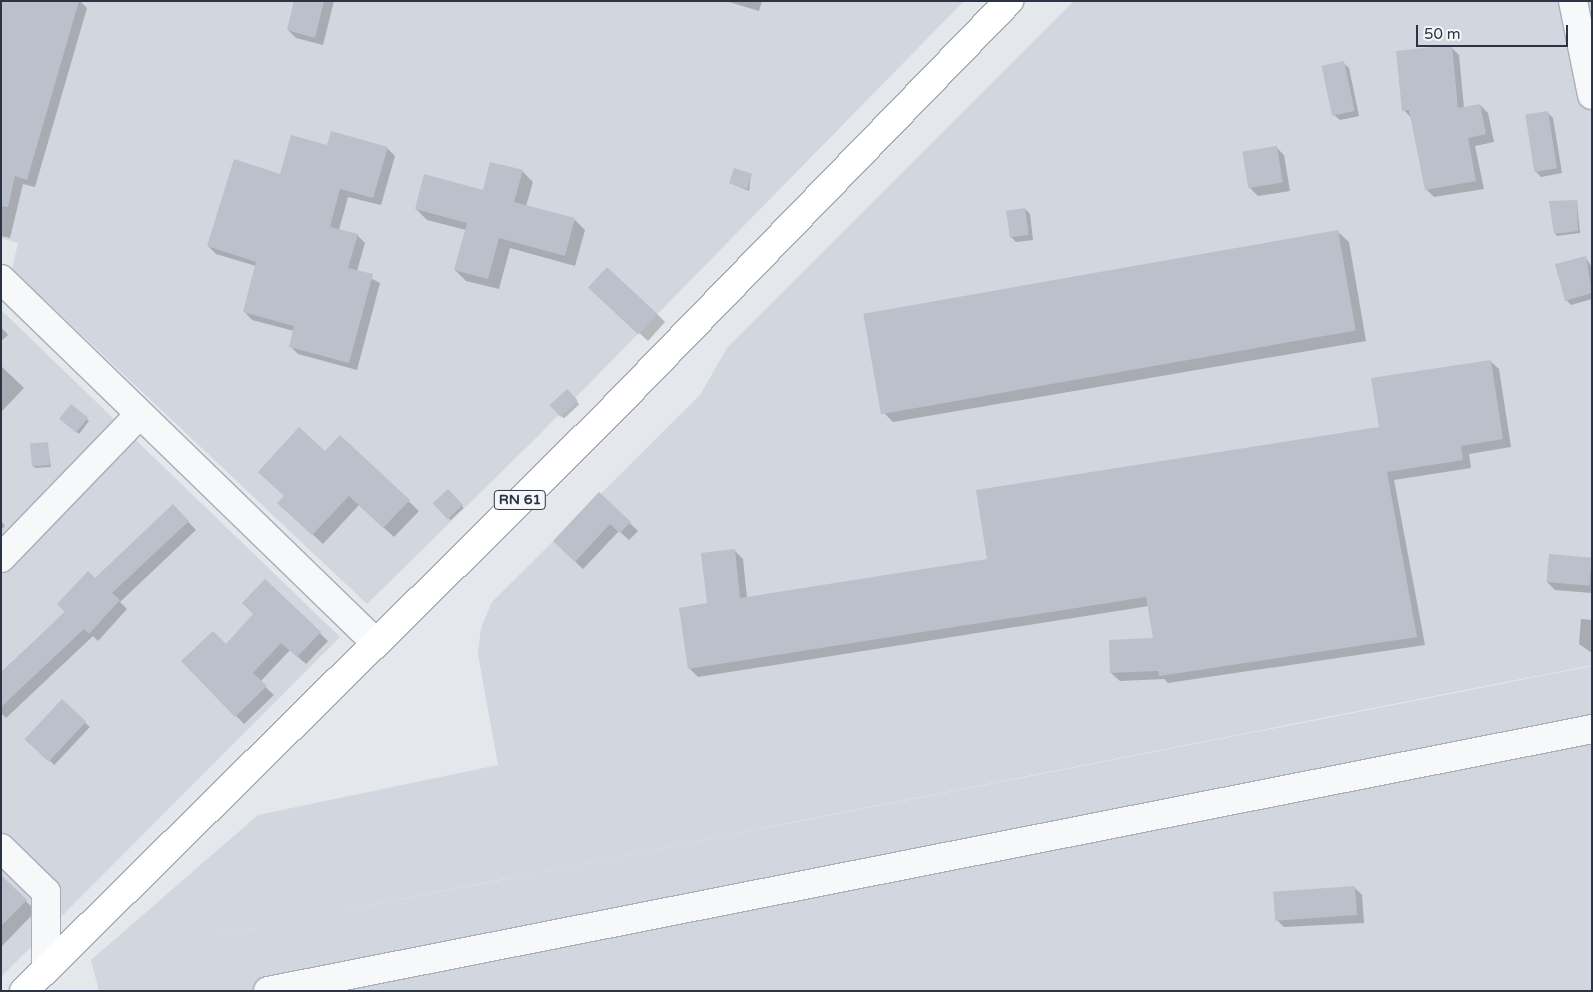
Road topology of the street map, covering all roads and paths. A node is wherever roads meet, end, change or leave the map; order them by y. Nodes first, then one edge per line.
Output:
1 (1010, 1) edge
2 (1573, 1) edge
3 (1592, 95) edge
4 (1, 279) edge
5 (140, 414) junction
6 (1, 558) edge
7 (375, 642) junction
8 (1592, 729) edge
9 (1, 848) edge
10 (46, 968) junction
11 (24, 991) edge
12 (268, 991) edge

1 - 7 main road, RN 61
2 - 3 street
4 - 5 street
5 - 6 street
5 - 7 street
7 - 10 main road, RN 61
8 - 12 street
9 - 10 street
10 - 11 main road, RN 61

